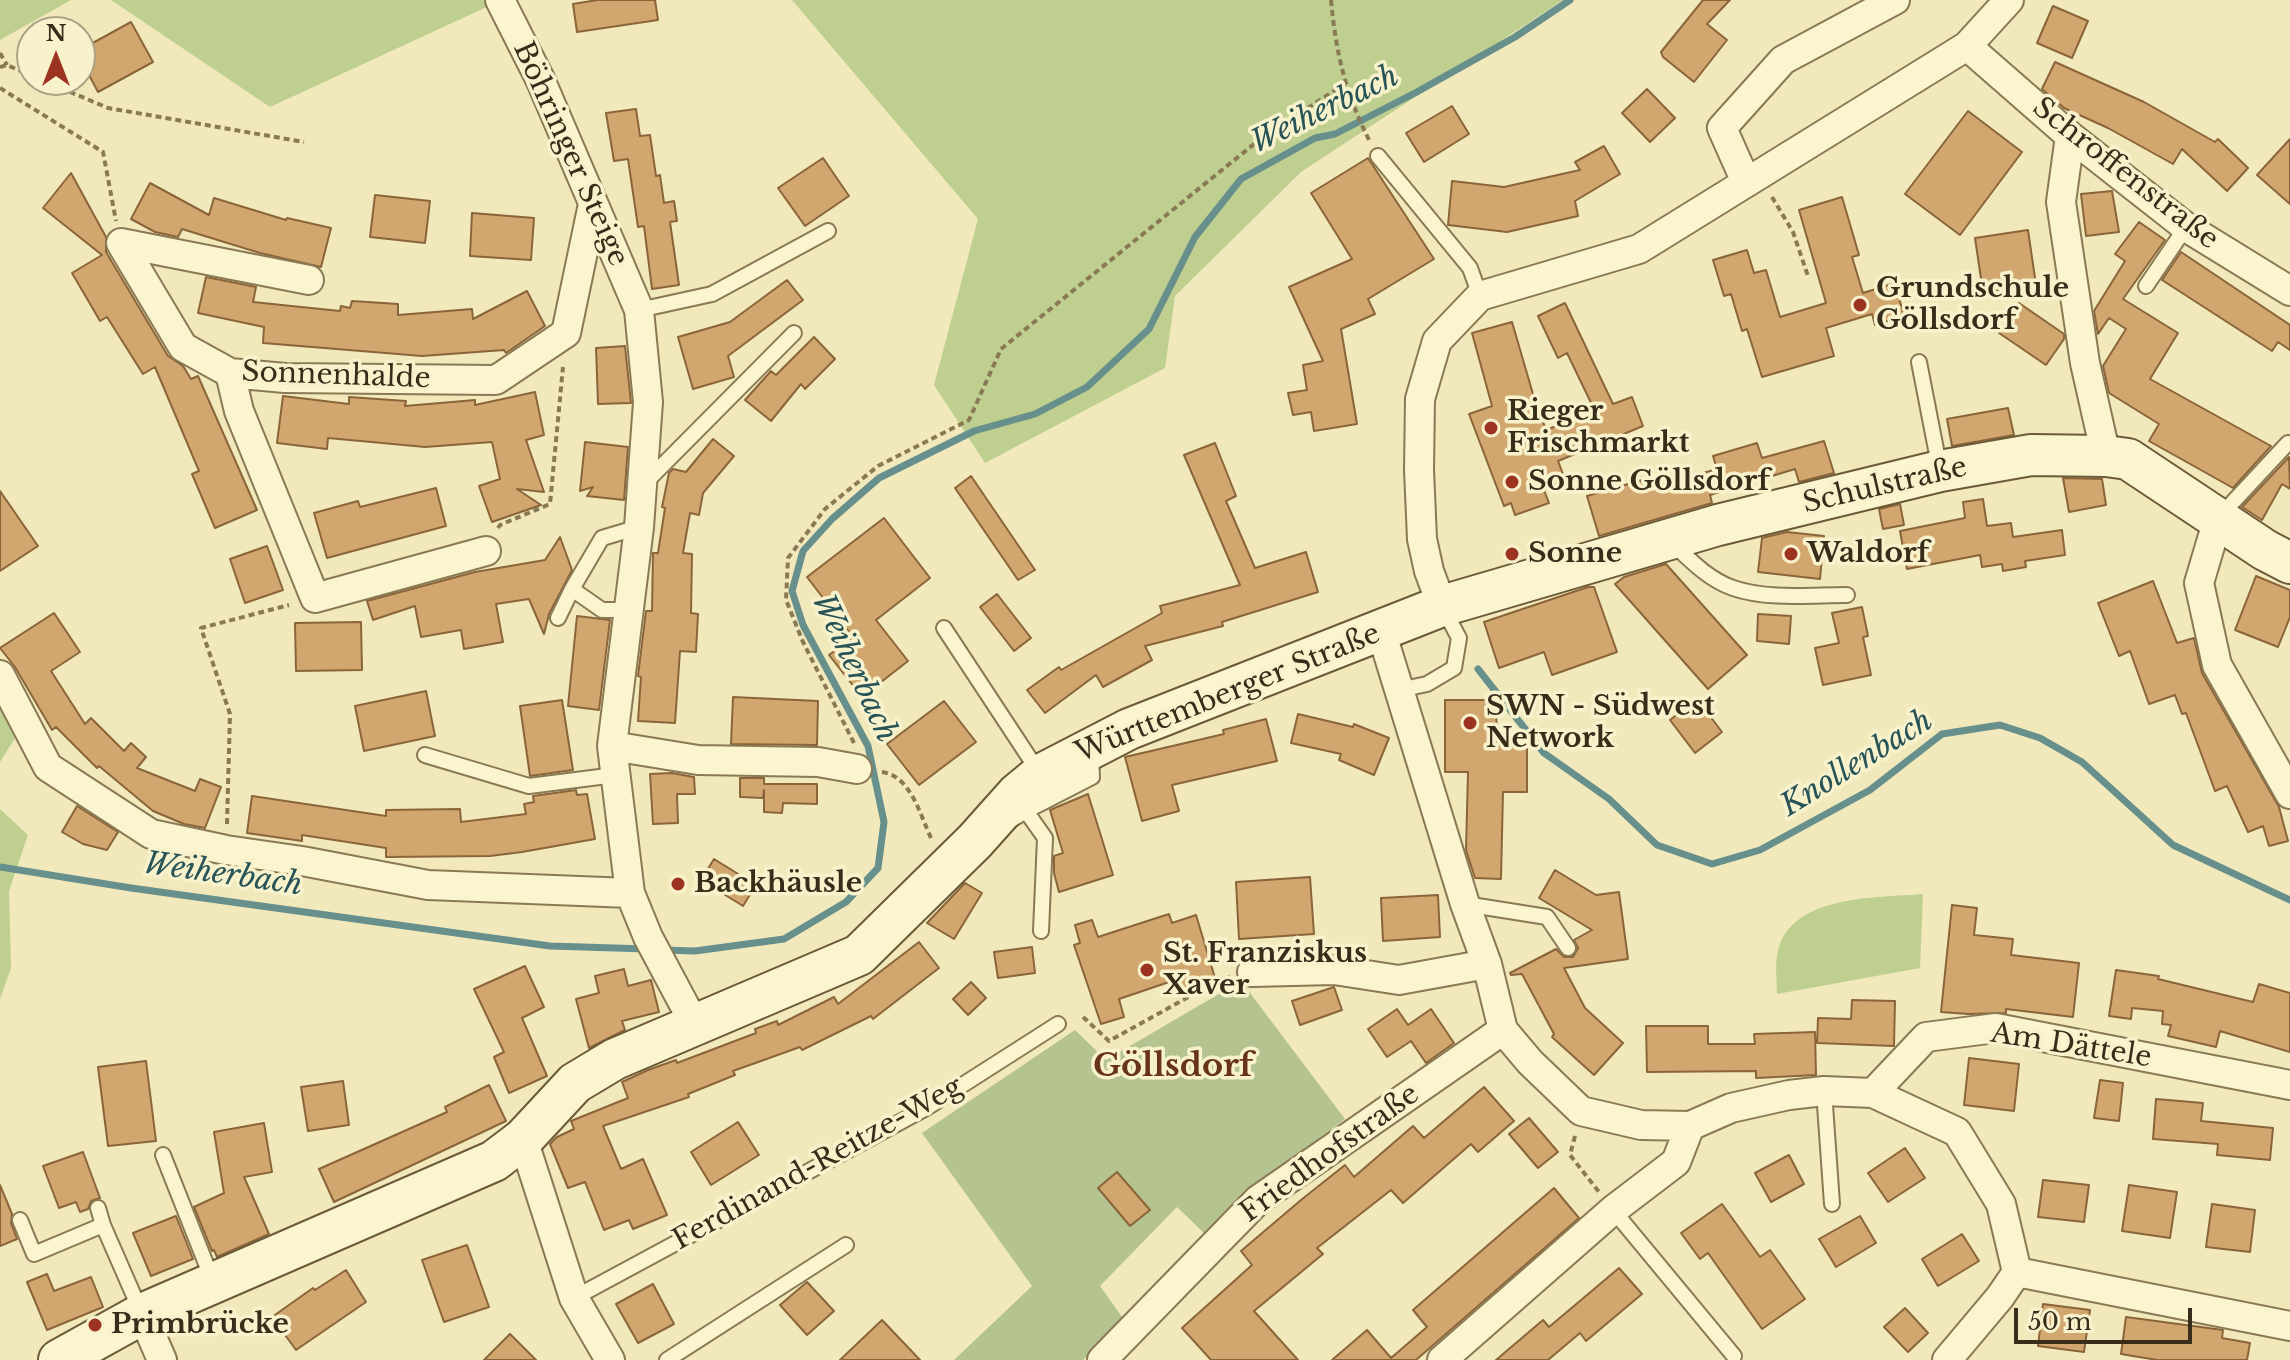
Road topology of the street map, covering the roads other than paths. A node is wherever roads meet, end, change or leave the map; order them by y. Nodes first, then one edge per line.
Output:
1 (500, 0) edge
2 (1894, 0) edge
3 (2009, 0) edge
4 (1967, 46) junction
5 (2070, 136) junction
6 (1378, 156) road end
7 (1752, 178) junction
8 (593, 204) junction
9 (2186, 227) junction
10 (828, 231) dead end
11 (309, 280) dead end
12 (2146, 286) dead end
13 (2290, 291) edge
14 (1480, 296) junction
15 (639, 310) junction
16 (794, 333) dead end
17 (1919, 362) dead end
18 (230, 373) junction
19 (2288, 443) dead end
20 (2106, 456) junction
21 (1940, 471) junction
22 (642, 486) junction
23 (2218, 519) junction
24 (639, 527) junction
25 (1668, 540) junction
26 (486, 551) road end
27 (2290, 563) edge
28 (572, 589) junction
29 (1847, 595) dead end
30 (1442, 606) junction
31 (629, 610) junction
32 (558, 618) dead end
33 (944, 628) dead end
34 (1381, 631) junction
35 (0, 675) edge
36 (1399, 690) junction
37 (1185, 706) junction
38 (1231, 706) dead end
39 (612, 746) junction
40 (1090, 747) junction
41 (425, 755) dead end
42 (857, 769) road end
43 (615, 775) junction
44 (1040, 775) junction
45 (2290, 794) edge
46 (1026, 811) junction
47 (975, 841) junction
48 (630, 893) junction
49 (1465, 904) junction
50 (1041, 931) dead end
51 (1568, 948) dead end
52 (1487, 964) junction
53 (1252, 972) road end
54 (1058, 1024) dead end
55 (695, 1025) junction
56 (1503, 1030) junction
57 (2290, 1085) edge
58 (1824, 1091) junction
59 (1873, 1093) junction
60 (1690, 1126) junction
61 (523, 1139) junction
62 (163, 1155) dead end
63 (1832, 1204) dead end
64 (98, 1208) dead end
65 (1613, 1210) junction
66 (20, 1220) dead end
67 (103, 1225) junction
68 (846, 1245) dead end
69 (2017, 1272) junction
70 (214, 1283) junction
71 (574, 1298) junction
72 (142, 1314) junction
73 (2290, 1326) edge
74 (1734, 1356) dead end
75 (59, 1360) edge
76 (162, 1360) edge
77 (610, 1360) edge
78 (667, 1360) edge
79 (1102, 1360) edge
80 (1442, 1360) edge
81 (1947, 1360) edge

1 - 8 street, Böhringer Steige
2 - 7 street
3 - 4 street
4 - 5 street, Schroffenstraße
4 - 7 street
5 - 9 street, Schroffenstraße
5 - 20 street
6 - 14 lane
7 - 14 street
8 - 15 street, Böhringer Steige
8 - 18 street, Sonnenhalde
9 - 12 lane
9 - 13 street, Schroffenstraße
10 - 15 lane
11 - 18 street, Sonnenhalde
14 - 30 street
15 - 22 street, Böhringer Steige
16 - 22 lane
17 - 21 lane
18 - 26 street
19 - 23 lane
20 - 21 street, Schulstraße
20 - 23 street, Schulstraße
21 - 25 street, Schulstraße
22 - 24 street, Böhringer Steige
23 - 27 street, Schulstraße
23 - 45 street
24 - 28 lane
24 - 31 street, Böhringer Steige
25 - 29 lane
25 - 30 street, Schulstraße
28 - 31 lane
28 - 32 lane
30 - 34 street, Württemberger Straße
30 - 36 lane
31 - 39 street, Böhringer Steige
33 - 44 lane
34 - 36 street
34 - 37 street, Württemberger Straße
35 - 48 street
36 - 49 street
37 - 38 lane
37 - 40 street, Württemberger Straße
39 - 42 street
39 - 43 street, Böhringer Steige
40 - 44 street, Württemberger Straße
40 - 46 lane
41 - 43 lane
43 - 48 street, Böhringer Steige
44 - 47 street, Württemberger Straße
46 - 47 lane
46 - 50 lane
47 - 55 street, Württemberger Straße
48 - 55 street, Böhringer Steige
49 - 51 lane
49 - 52 street
52 - 53 street
52 - 56 street
54 - 71 lane, Ferdinand-Reitze-Weg
55 - 61 street, Württemberger Straße
56 - 60 street
56 - 79 street, Friedhofstraße
57 - 59 street, Am Dättele
58 - 59 street
58 - 60 street
58 - 63 lane
59 - 69 street
60 - 65 street
61 - 70 street, Württemberger Straße
61 - 71 street
62 - 70 lane
64 - 67 lane
65 - 74 lane
65 - 80 street
66 - 67 lane
67 - 72 lane
68 - 78 lane
69 - 73 street
69 - 81 street
70 - 72 street, Württemberger Straße
71 - 77 street
72 - 75 street, Württemberger Straße
72 - 76 street

